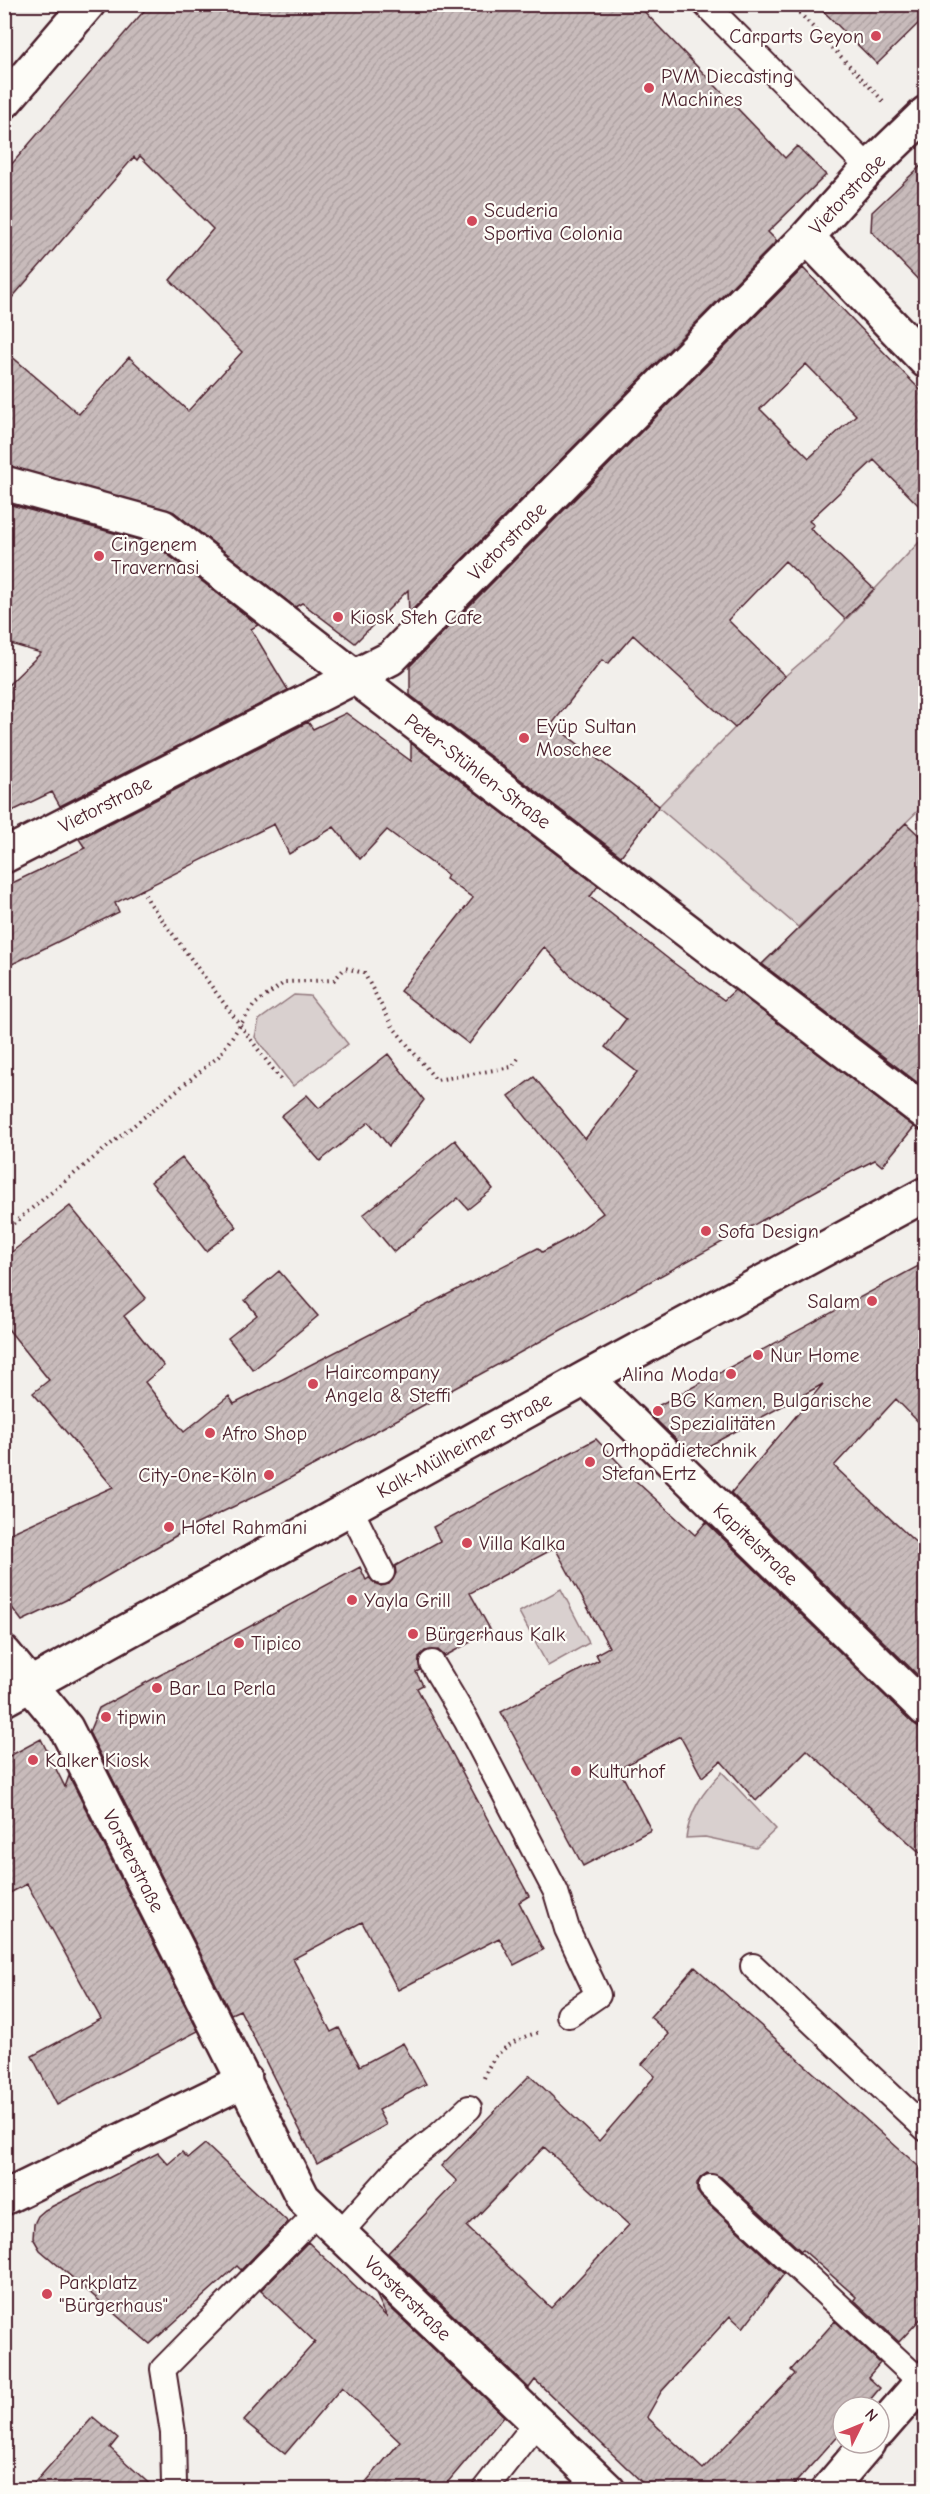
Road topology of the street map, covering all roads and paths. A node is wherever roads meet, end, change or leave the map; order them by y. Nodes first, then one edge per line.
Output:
1 (88, 4) edge
2 (705, 4) edge
3 (791, 4) edge
4 (4, 102) edge
5 (917, 121) edge
6 (869, 168) junction
7 (807, 237) junction
8 (926, 361) edge
9 (4, 483) edge
10 (355, 677) junction
11 (4, 855) edge
12 (142, 889) dead end
13 (240, 1025) junction
14 (519, 1057) dead end
15 (283, 1083) dead end
16 (926, 1113) edge
17 (926, 1194) edge
18 (4, 1231) edge
19 (586, 1378) junction
20 (350, 1508) junction
21 (382, 1572) dead end
22 (4, 1653) edge
23 (432, 1663) dead end
24 (18, 1692) edge
25 (926, 1710) edge
26 (753, 1966) dead end
27 (569, 2015) joint
28 (245, 2080) junction
29 (468, 2108) joint
30 (926, 2129) edge
31 (711, 2187) dead end
32 (4, 2198) edge
33 (329, 2222) junction
34 (923, 2380) edge
35 (891, 2417) edge
36 (537, 2422) junction
37 (858, 2455) edge
38 (174, 2485) dead end
39 (484, 2490) edge
40 (608, 2490) edge
41 (828, 2490) edge

1 - 4 street
2 - 6 lane
3 - 5 path
5 - 6 street, Vietorstraße
6 - 7 street, Vietorstraße
7 - 8 street
7 - 10 street, Vietorstraße
9 - 10 street, Peter-Stühlen-Straße
10 - 11 street, Vietorstraße
10 - 16 street, Peter-Stühlen-Straße
12 - 13 path
13 - 14 path
13 - 15 path
13 - 18 path
17 - 19 street, Kalk-Mülheimer Straße
19 - 20 street, Kalk-Mülheimer Straße
19 - 25 street, Kapitelstraße
20 - 21 lane
20 - 24 street, Kalk-Mülheimer Straße
22 - 24 street, Vorsterstraße
23 - 27 lane
24 - 28 street, Vorsterstraße
26 - 30 lane
27 - 29 path
28 - 32 street
28 - 33 street, Vorsterstraße
29 - 33 lane
31 - 34 lane
33 - 36 street, Vorsterstraße
33 - 38 lane
34 - 35 street
36 - 39 lane
36 - 40 street, Vorsterstraße
37 - 41 street

